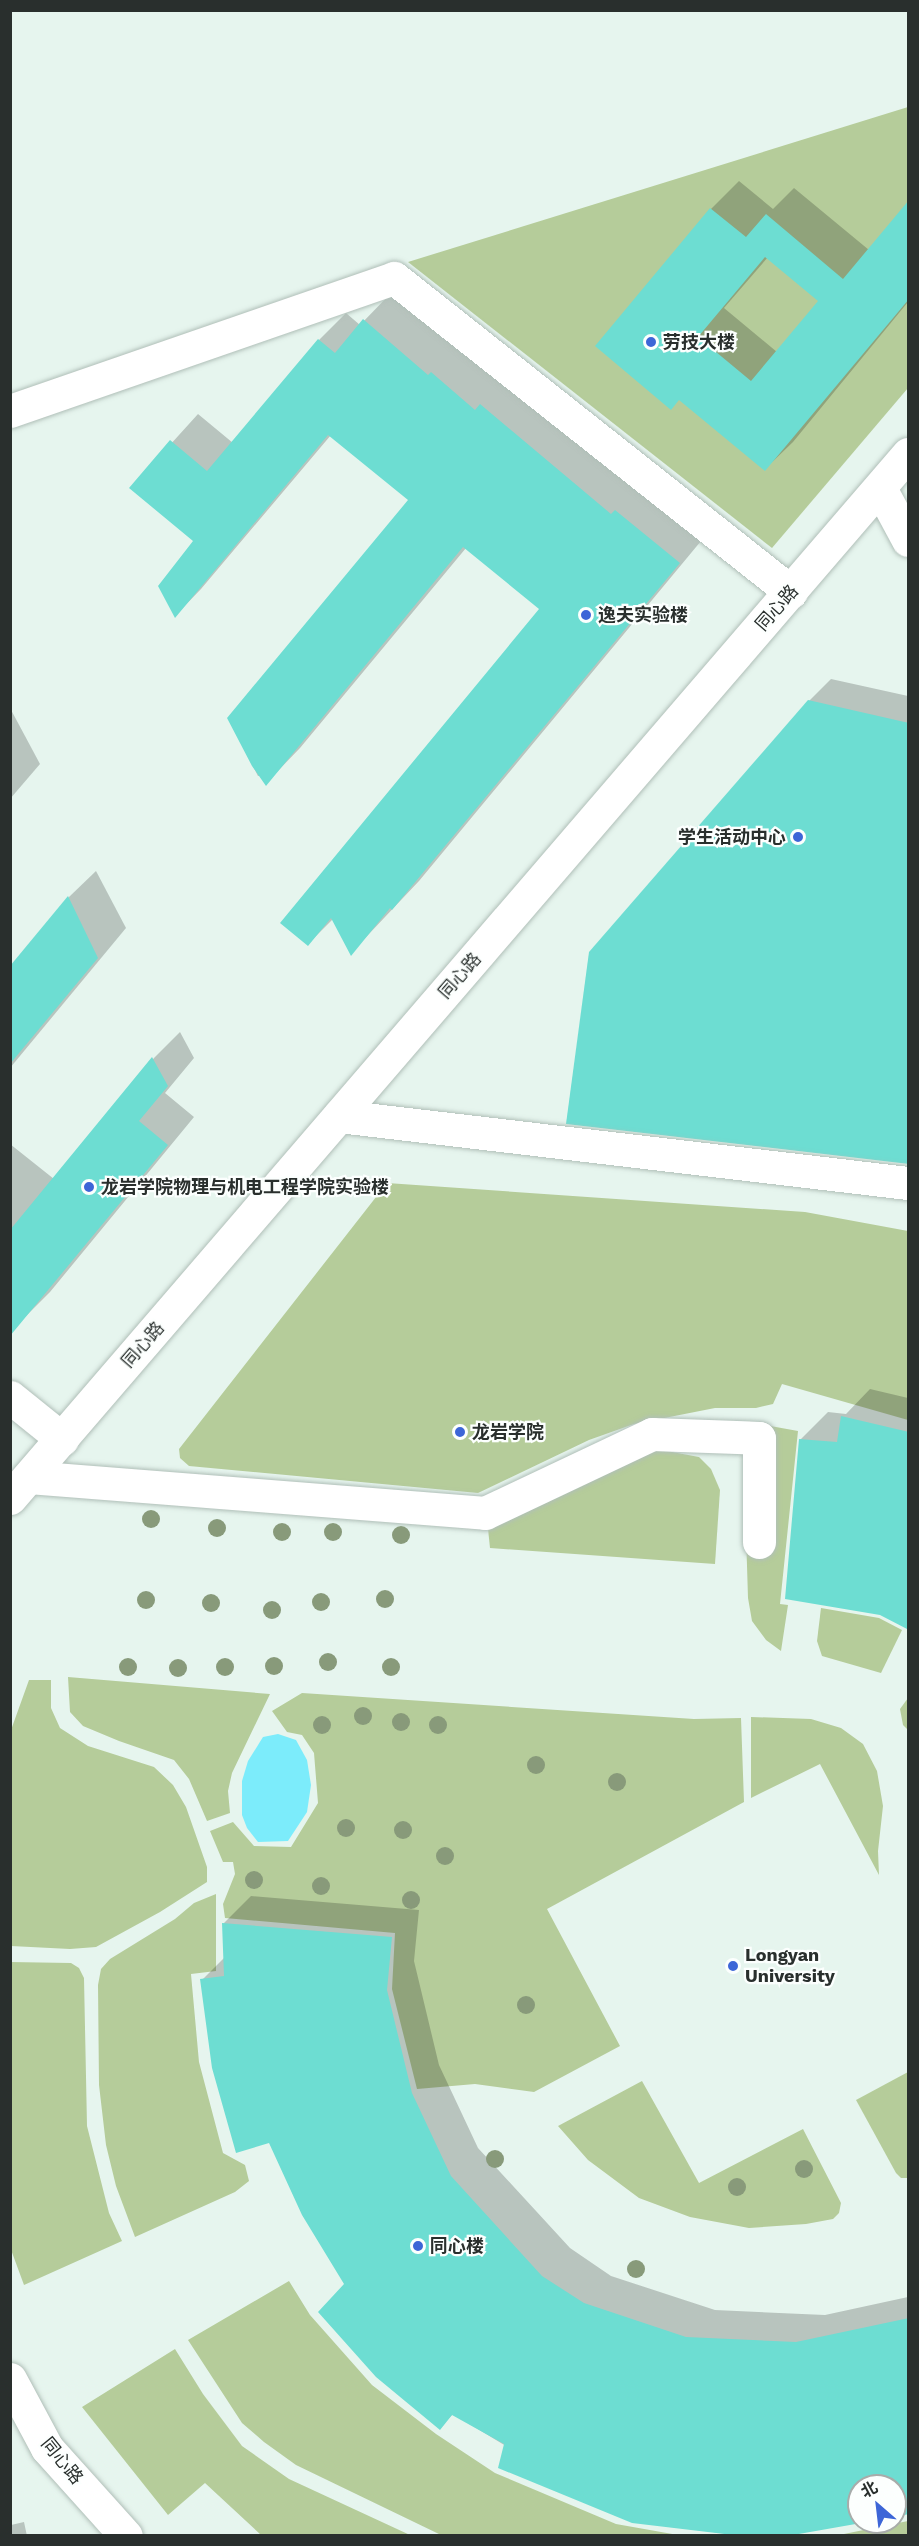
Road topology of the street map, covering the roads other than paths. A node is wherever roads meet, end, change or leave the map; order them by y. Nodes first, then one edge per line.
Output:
1 (10, 411) edge
2 (909, 454) edge
3 (880, 488) junction
4 (909, 540) edge
5 (791, 592) junction
6 (339, 1116) junction
7 (909, 1183) edge
8 (10, 1397) edge
9 (62, 1439) junction
10 (20, 1488) edge
11 (759, 1542) dead end
12 (10, 2379) edge
13 (126, 2535) edge

1 - 5 street
2 - 3 street, 同心路
3 - 4 street
3 - 5 street, 同心路
5 - 6 street, 同心路
6 - 7 street
6 - 9 street, 同心路
8 - 9 street
9 - 10 street, 同心路
10 - 11 street
12 - 13 street, 同心路

